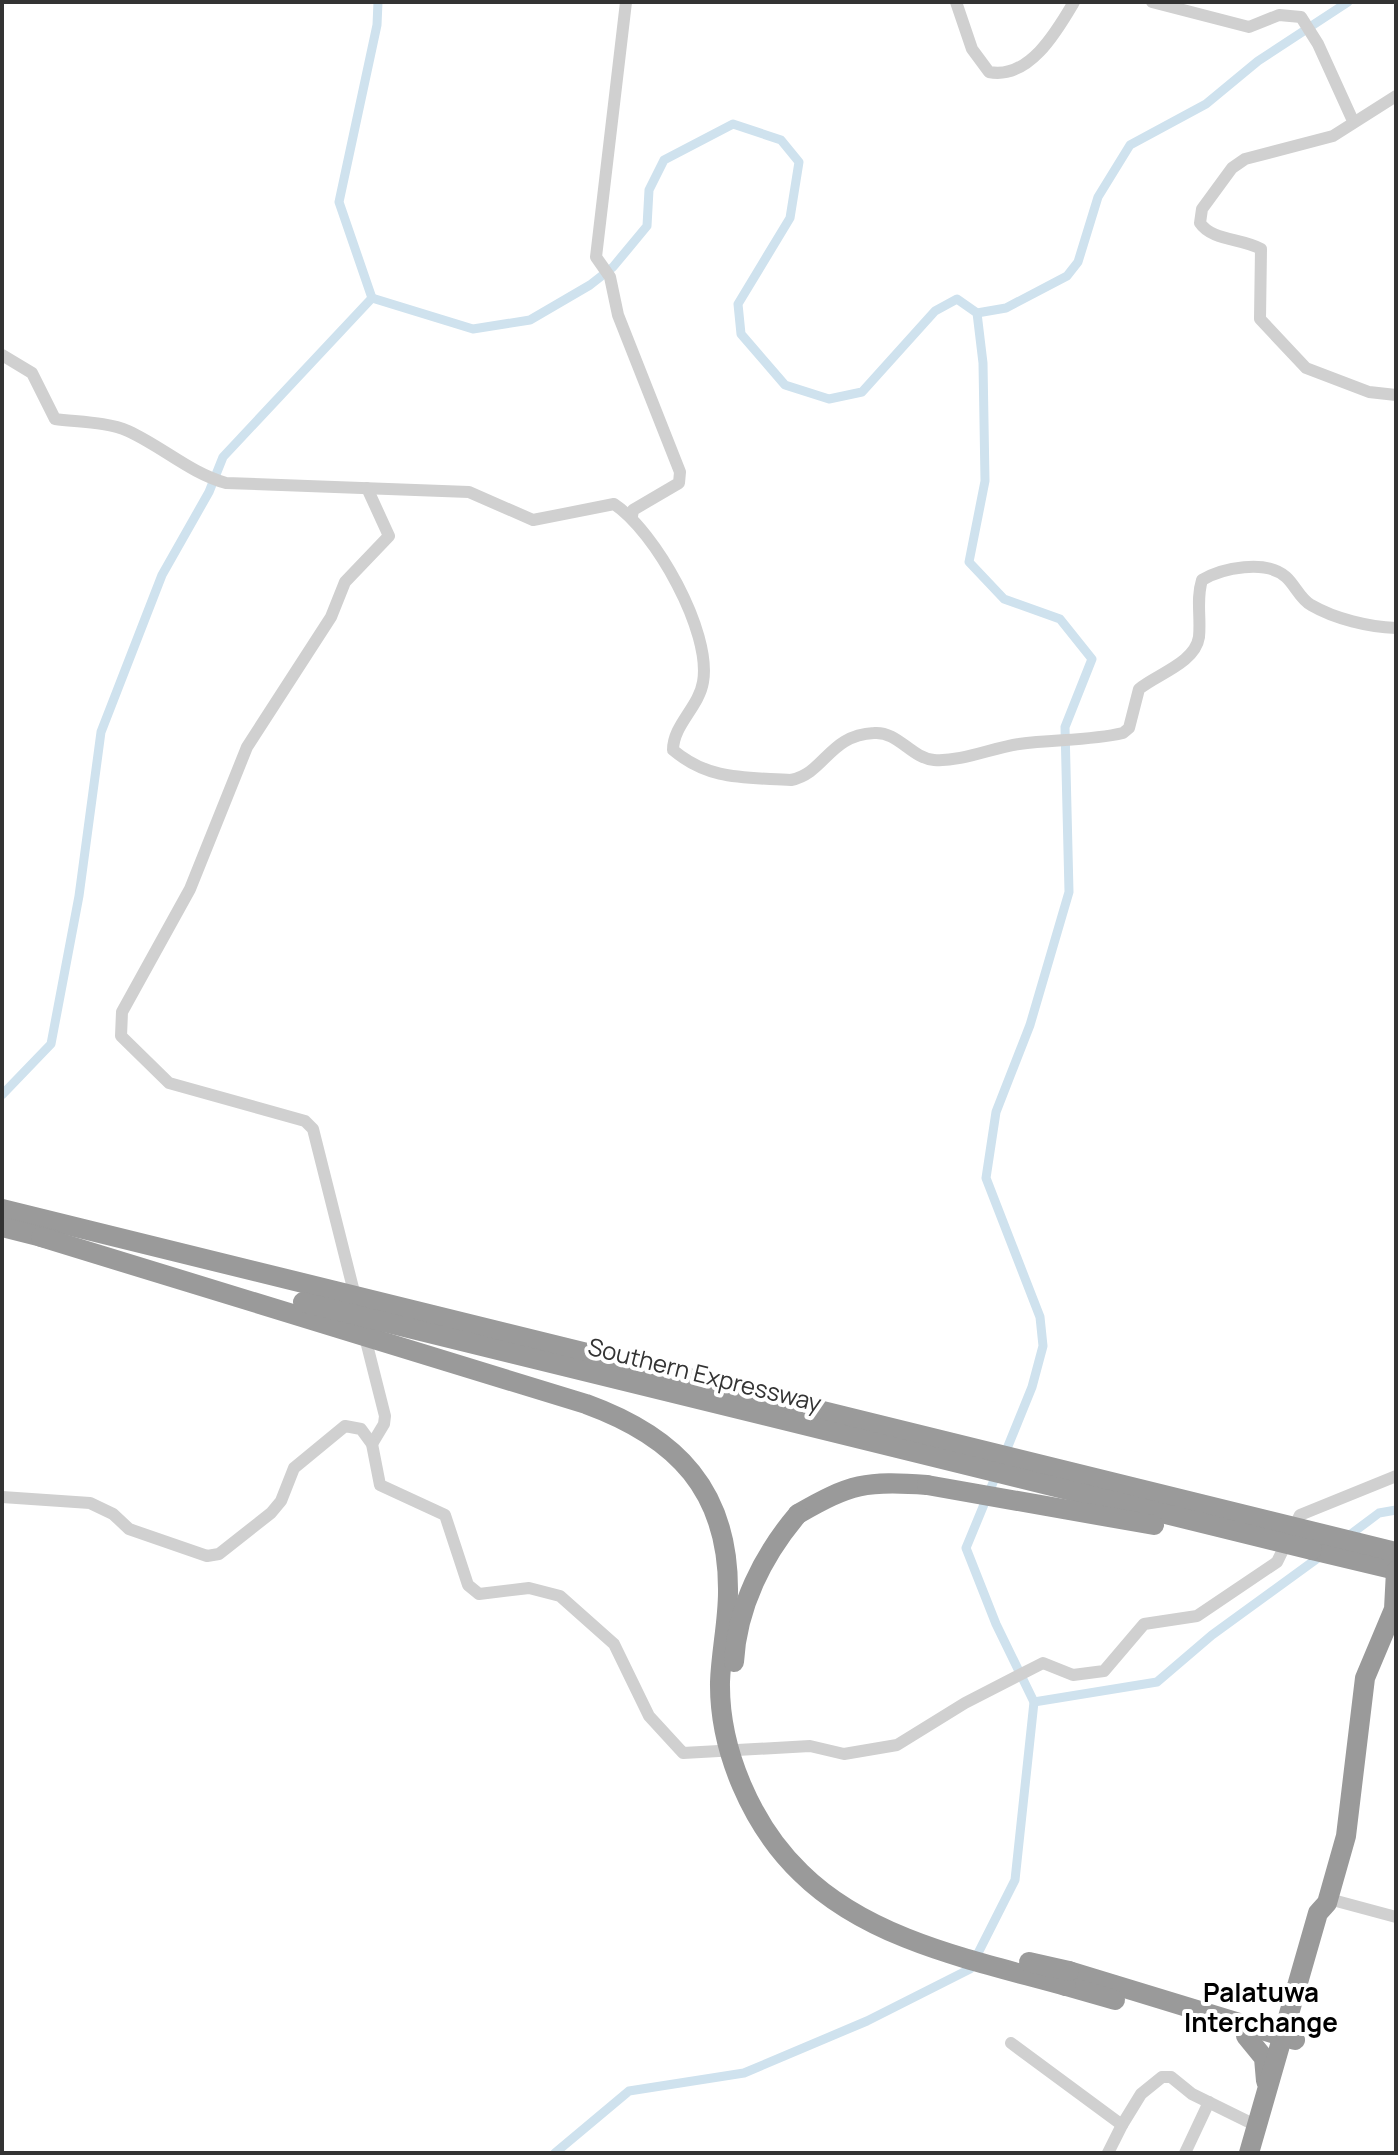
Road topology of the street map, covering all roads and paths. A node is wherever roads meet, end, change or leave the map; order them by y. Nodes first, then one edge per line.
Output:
1 (626, 2) edge
2 (956, 2) edge
3 (1074, 2) edge
4 (1152, 2) edge
5 (1210, 2) edge
6 (1206, 16) junction
7 (1396, 96) edge
8 (1353, 121) junction
9 (2, 355) edge
10 (1396, 395) edge
11 (367, 488) junction
12 (632, 516) junction
13 (1396, 628) edge
14 (2, 1209) edge
15 (2, 1227) edge
16 (41, 1237) junction
17 (372, 1444) junction
18 (1396, 1476) edge
19 (2, 1497) edge
20 (1312, 1550) junction
21 (1396, 1552) edge
22 (1396, 1570) edge
23 (1395, 1610) edge
24 (1328, 1901) junction
25 (1396, 1917) edge
26 (1068, 1979) junction
27 (1292, 2005) junction
28 (1244, 2030) junction
29 (1011, 2043) dead end
30 (1288, 2043) junction
31 (1266, 2093) junction
32 (1209, 2102) junction
33 (1122, 2125) junction
34 (1257, 2126) junction
35 (1108, 2153) edge
36 (1185, 2153) edge
37 (1249, 2153) edge
38 (1260, 2153) edge

1 - 12 street
2 - 3 street
4 - 6 street
5 - 6 street
6 - 8 street
7 - 8 street
8 - 10 street
9 - 11 street
11 - 12 street
11 - 17 street
12 - 13 street
14 - 21 highway, Southern Expressway, bridge
15 - 16 highway, Southern Expressway, bridge
16 - 20 highway, Southern Expressway, bridge
16 - 26 highway, bridge
17 - 18 street
17 - 19 street
20 - 22 highway, Southern Expressway
20 - 26 highway, bridge
22 - 23 highway
23 - 24 highway
24 - 25 street
24 - 27 highway
24 - 30 highway
26 - 28 highway
27 - 28 highway
27 - 30 highway
28 - 30 highway
28 - 31 highway
29 - 33 street
30 - 31 highway
30 - 38 highway
31 - 34 highway
32 - 33 street
32 - 34 street
32 - 36 street
33 - 35 street
34 - 37 highway

